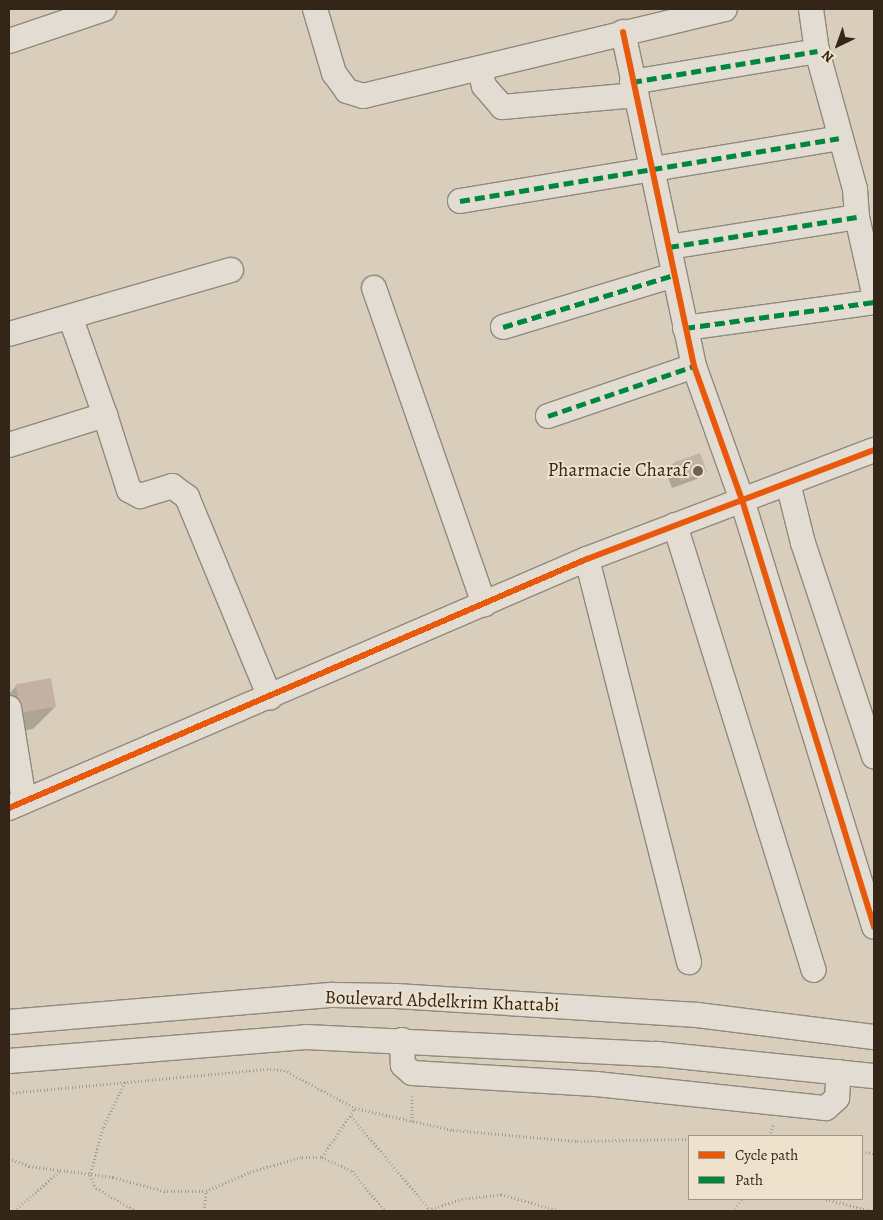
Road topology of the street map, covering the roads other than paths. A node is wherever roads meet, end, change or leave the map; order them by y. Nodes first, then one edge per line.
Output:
1 (104, 9) edge
2 (315, 9) edge
3 (725, 9) edge
4 (811, 9) edge
5 (674, 15) edge
6 (623, 32) junction
7 (9, 41) edge
8 (817, 50) junction
9 (480, 69) junction
10 (634, 89) junction
11 (839, 138) junction
12 (651, 168) junction
13 (865, 187) edge
14 (460, 201) dead end
15 (856, 217) junction
16 (669, 247) junction
17 (231, 270) dead end
18 (674, 275) junction
19 (374, 288) dead end
20 (874, 293) edge
21 (874, 302) edge
22 (71, 319) junction
23 (503, 327) dead end
24 (685, 328) junction
25 (9, 334) edge
26 (694, 366) junction
27 (105, 415) junction
28 (548, 416) dead end
29 (9, 445) edge
30 (874, 450) edge
31 (788, 482) junction
32 (742, 500) junction
33 (675, 525) junction
34 (587, 559) junction
35 (484, 604) junction
36 (270, 697) junction
37 (9, 708) edge
38 (874, 757) edge
39 (16, 804) edge
40 (874, 927) edge
41 (689, 962) dead end
42 (814, 970) dead end
43 (9, 1022) edge
44 (874, 1037) edge
45 (402, 1040) junction
46 (9, 1061) edge
47 (838, 1072) junction
48 (874, 1076) edge

1 - 7 street
2 - 9 street
3 - 5 street
4 - 8 street
5 - 6 street
6 - 9 street
6 - 10 street
8 - 10 street
8 - 11 street
9 - 10 street
10 - 12 street
11 - 12 street
11 - 13 street
12 - 14 street
12 - 16 street
13 - 15 street
15 - 16 street
15 - 20 street
16 - 18 street
17 - 22 street
18 - 23 street
18 - 24 street
19 - 35 street
21 - 24 street
22 - 25 street
22 - 27 street
24 - 26 street
26 - 28 street
26 - 32 street
27 - 29 street
27 - 36 street
30 - 31 street
31 - 32 street
31 - 38 street
32 - 33 street
32 - 40 street
33 - 34 street
33 - 42 street
34 - 35 street
34 - 41 street
35 - 36 street
36 - 39 street
37 - 39 street
43 - 44 street, Boulevard Abdelkrim Khattabi
45 - 46 street, Boulevard Abdelkrim Khattabi
45 - 47 street, Boulevard Abdelkrim Khattabi
45 - 47 street
47 - 48 street, Boulevard Abdelkrim Khattabi

